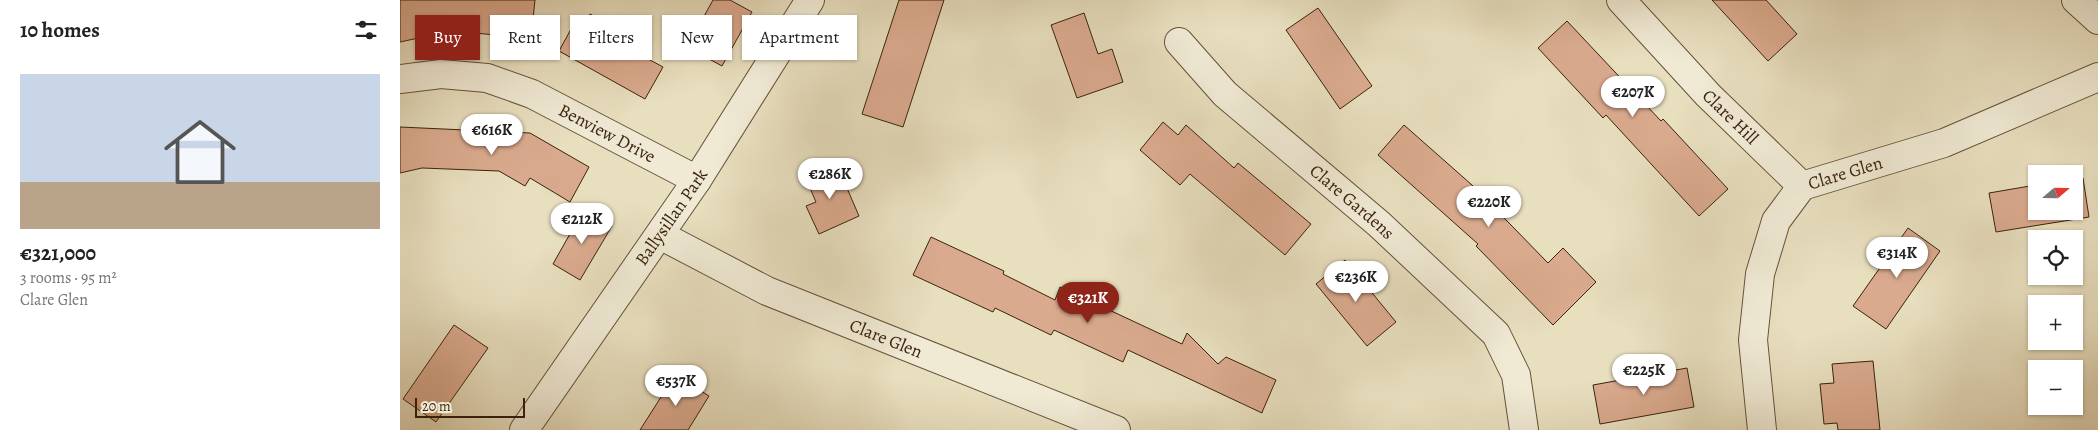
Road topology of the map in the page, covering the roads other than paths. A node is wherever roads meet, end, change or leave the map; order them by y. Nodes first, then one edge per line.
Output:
1 (810, 0) edge
2 (1621, 0) edge
3 (2076, 0) edge
4 (2098, 20) edge
5 (1179, 42) dead end
6 (2098, 77) edge
7 (400, 79) edge
8 (697, 180) junction
9 (1802, 186) junction
10 (660, 235) junction
11 (532, 427) edge
12 (1116, 430) edge
13 (1524, 430) edge
14 (1762, 430) edge

1 - 8 street, Ballysillan Park
2 - 9 street, Clare Hill
3 - 4 street
5 - 13 street, Clare Gardens
6 - 9 street, Clare Glen
7 - 8 street, Benview Drive
8 - 10 street, Ballysillan Park
9 - 14 street, Clare Glen
10 - 11 street, Ballysillan Park
10 - 12 street, Clare Glen

